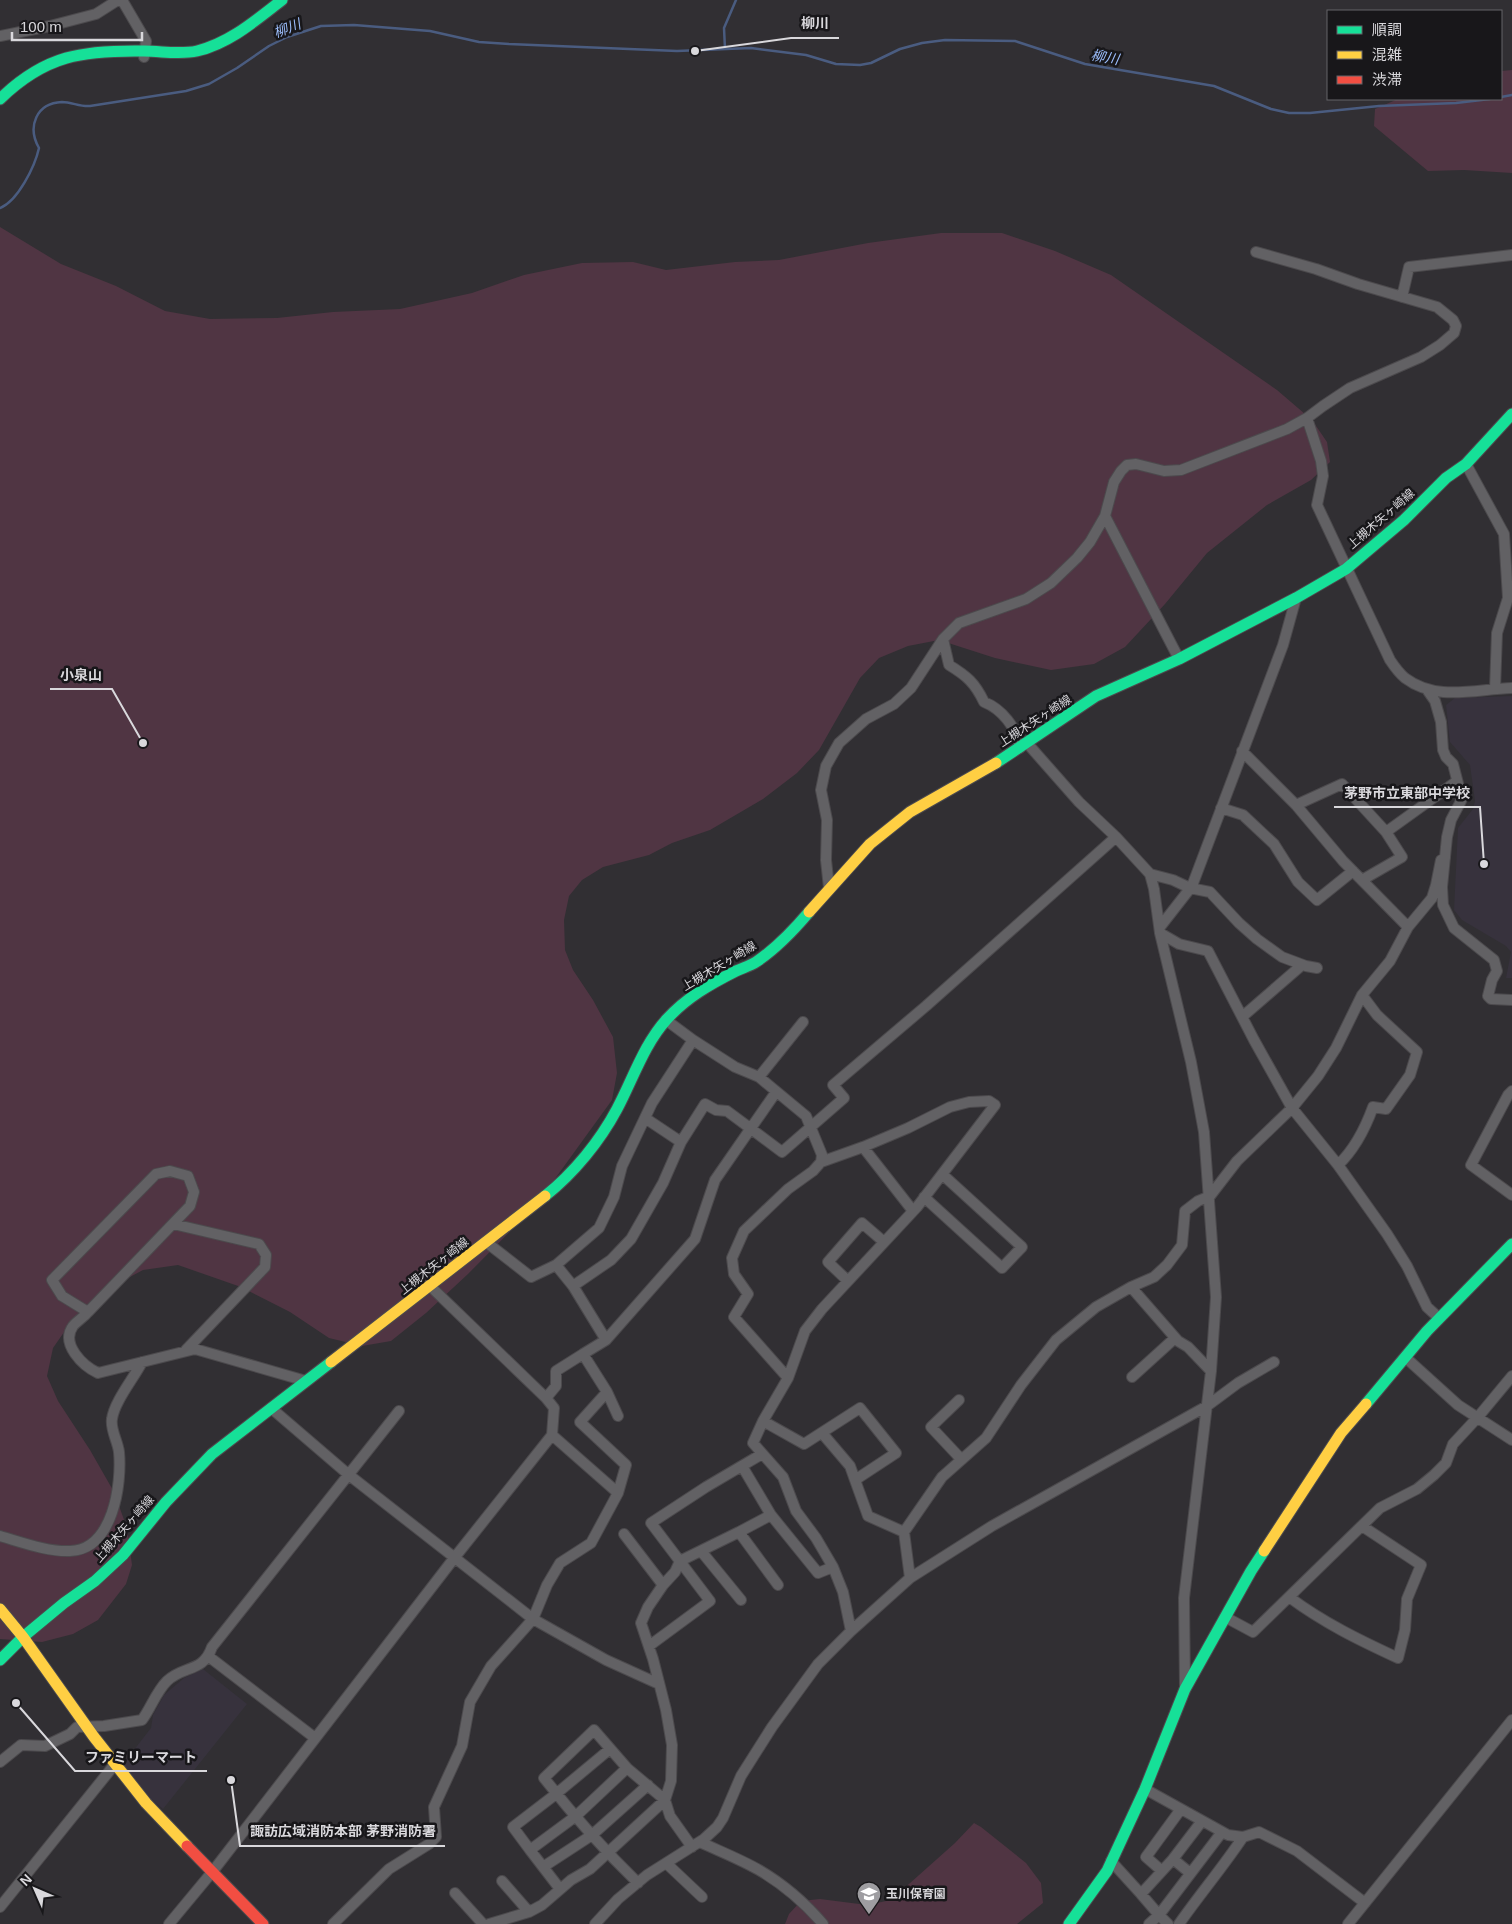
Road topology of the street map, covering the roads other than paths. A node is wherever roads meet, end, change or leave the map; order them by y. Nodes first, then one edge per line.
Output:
1 (120, 0) edge
2 (282, 0) edge
3 (0, 36) edge
4 (144, 54) junction
5 (0, 98) edge
6 (1256, 252) dead end
7 (1512, 255) edge
8 (1402, 297) junction
9 (1512, 414) edge
10 (1306, 418) junction
11 (1466, 464) junction
12 (1105, 516) junction
13 (1346, 569) junction
14 (1296, 598) junction
15 (943, 639) junction
16 (1179, 659) junction
17 (1512, 688) edge
18 (1495, 689) junction
19 (1428, 691) junction
20 (1023, 746) junction
21 (1242, 751) junction
22 (1457, 781) junction
23 (1296, 805) junction
24 (1221, 808) junction
25 (1386, 832) junction
26 (1116, 837) junction
27 (1445, 858) junction
28 (1353, 871) junction
29 (1150, 874) junction
30 (1362, 880) junction
31 (829, 888) junction
32 (1190, 888) junction
33 (1408, 927) junction
34 (1160, 930) junction
35 (1302, 965) junction
36 (1318, 968) dead end
37 (1362, 995) junction
38 (1512, 1000) edge
39 (1242, 1017) junction
40 (666, 1020) junction
41 (803, 1022) dead end
42 (693, 1040) junction
43 (759, 1077) junction
44 (1512, 1091) edge
45 (776, 1092) junction
46 (1292, 1108) junction
47 (645, 1118) junction
48 (812, 1128) junction
49 (752, 1129) junction
50 (681, 1142) junction
51 (863, 1147) junction
52 (821, 1162) junction
53 (1338, 1165) junction
54 (942, 1174) junction
55 (1210, 1196) junction
56 (1512, 1196) edge
57 (924, 1197) junction
58 (913, 1211) junction
59 (173, 1224) junction
60 (486, 1242) junction
61 (884, 1242) junction
62 (1512, 1244) edge
63 (556, 1265) junction
64 (848, 1281) junction
65 (430, 1286) junction
66 (573, 1286) junction
67 (1131, 1287) junction
68 (88, 1312) junction
69 (1438, 1318) junction
70 (1175, 1338) junction
71 (606, 1340) junction
72 (185, 1351) junction
73 (583, 1354) junction
74 (1405, 1357) junction
75 (142, 1362) junction
76 (1274, 1362) dead end
77 (1211, 1371) junction
78 (1512, 1376) edge
79 (1132, 1377) dead end
80 (788, 1378) junction
81 (306, 1381) junction
82 (606, 1392) junction
83 (546, 1398) junction
84 (959, 1400) dead end
85 (1207, 1406) junction
86 (271, 1408) junction
87 (399, 1411) dead end
88 (618, 1416) dead end
89 (1478, 1418) junction
90 (763, 1421) junction
91 (822, 1433) junction
92 (552, 1436) junction
93 (1512, 1440) edge
94 (762, 1454) junction
95 (961, 1459) junction
96 (742, 1466) junction
97 (349, 1475) junction
98 (855, 1480) junction
99 (618, 1493) junction
100 (771, 1515) junction
101 (1362, 1526) junction
102 (739, 1532) junction
103 (904, 1532) junction
104 (624, 1534) dead end
105 (0, 1536) edge
106 (701, 1550) junction
107 (455, 1557) junction
108 (680, 1561) junction
109 (833, 1567) junction
110 (910, 1578) junction
111 (663, 1585) junction
112 (778, 1585) dead end
113 (1289, 1597) junction
114 (741, 1600) dead end
115 (0, 1609) edge
116 (1225, 1616) junction
117 (533, 1619) junction
118 (851, 1631) junction
119 (23, 1637) junction
120 (649, 1646) junction
121 (208, 1656) junction
122 (0, 1660) edge
123 (659, 1684) junction
124 (1185, 1689) junction
125 (1512, 1720) edge
126 (86, 1725) junction
127 (315, 1738) junction
128 (610, 1749) junction
129 (0, 1762) edge
130 (115, 1764) junction
131 (627, 1768) junction
132 (648, 1785) junction
133 (1145, 1789) junction
134 (556, 1794) junction
135 (665, 1800) junction
136 (1181, 1809) junction
137 (576, 1816) junction
138 (1202, 1821) junction
139 (1222, 1832) junction
140 (592, 1835) junction
141 (1243, 1837) junction
142 (696, 1844) junction
143 (530, 1850) junction
144 (608, 1854) junction
145 (1173, 1858) junction
146 (1111, 1861) junction
147 (666, 1863) junction
148 (543, 1868) junction
149 (213, 1870) junction
150 (1162, 1871) junction
151 (1190, 1873) junction
152 (502, 1881) dead end
153 (638, 1883) junction
154 (560, 1889) junction
155 (455, 1893) dead end
156 (1141, 1894) junction
157 (702, 1896) dead end
158 (1365, 1903) junction
159 (0, 1907) edge
160 (529, 1912) junction
161 (1159, 1915) junction
162 (169, 1924) edge
163 (263, 1924) edge
164 (333, 1924) edge
165 (483, 1924) edge
166 (489, 1924) edge
167 (596, 1924) edge
168 (823, 1924) edge
169 (1069, 1924) edge
170 (1149, 1924) edge
171 (1168, 1924) edge
172 (1179, 1924) edge
173 (1348, 1924) edge

1 - 3 street
1 - 4 street
2 - 4 main road
4 - 5 main road
6 - 8 street
7 - 8 street
8 - 10 street
9 - 11 main road, 上槻木矢ヶ崎線
10 - 12 street
10 - 13 street
11 - 13 main road, 上槻木矢ヶ崎線
11 - 18 street
12 - 15 street
12 - 16 street
13 - 14 main road, 上槻木矢ヶ崎線
13 - 19 street
14 - 16 main road, 上槻木矢ヶ崎線
14 - 21 street
15 - 20 street
15 - 31 street
16 - 20 main road, 上槻木矢ヶ崎線
17 - 18 street
18 - 19 street
19 - 22 street
20 - 26 street
20 - 31 main road, 上槻木矢ヶ崎線
21 - 23 street
21 - 24 street
22 - 25 street
22 - 27 street
23 - 25 street
23 - 28 street
24 - 28 street
24 - 32 street
25 - 30 street
26 - 29 street
26 - 48 street
27 - 33 street
27 - 38 street
28 - 30 street
29 - 32 street
29 - 34 street
30 - 33 street
31 - 40 main road, 上槻木矢ヶ崎線
32 - 34 street
32 - 35 street
33 - 37 street
34 - 39 street
34 - 55 street
35 - 36 street
35 - 39 street
37 - 46 street
37 - 53 street
39 - 46 street
40 - 42 street
40 - 60 main road, 上槻木矢ヶ崎線
41 - 43 street
42 - 43 street
42 - 47 street
43 - 45 street
44 - 56 street
45 - 48 street
45 - 49 street
46 - 53 street
46 - 55 street
47 - 50 street
47 - 63 street
48 - 49 street
48 - 52 street
49 - 50 street
49 - 71 street
50 - 66 street
51 - 52 street
51 - 54 street
51 - 58 street
52 - 80 street
53 - 69 street
54 - 57 street
54 - 57 street
55 - 67 street
55 - 77 street
57 - 58 street
58 - 61 street
59 - 68 street
59 - 68 street
59 - 72 street
60 - 63 street
60 - 65 main road, 上槻木矢ヶ崎線
61 - 64 street
61 - 64 street
62 - 69 main road
63 - 66 street
64 - 80 street
65 - 81 main road, 上槻木矢ヶ崎線
65 - 83 street
66 - 71 street
67 - 70 street
67 - 95 street
68 - 75 street
69 - 74 main road
70 - 77 street
70 - 79 street
71 - 73 street
72 - 75 street
72 - 81 street
73 - 82 street
73 - 83 street
74 - 89 street
74 - 116 main road
75 - 105 street
76 - 85 street
77 - 85 street
78 - 89 street
80 - 90 street
81 - 86 main road, 上槻木矢ヶ崎線
82 - 88 street
82 - 99 street
83 - 92 street
84 - 95 street
85 - 110 street
85 - 124 street
86 - 97 street
86 - 119 main road, 上槻木矢ヶ崎線
87 - 97 street
89 - 93 street
89 - 101 street
90 - 91 street
90 - 94 street
91 - 98 street
91 - 98 street
92 - 99 street
92 - 107 street
94 - 96 street
94 - 109 street
95 - 103 street
96 - 100 street
96 - 108 street
97 - 107 street
97 - 121 street
98 - 103 street
99 - 117 street
100 - 102 street
100 - 109 street
101 - 113 street
101 - 113 street
102 - 106 street
102 - 112 street
103 - 110 street
104 - 111 street
106 - 108 street
106 - 114 street
107 - 117 street
107 - 127 street
108 - 111 street
108 - 120 street
109 - 118 street
110 - 118 street
111 - 120 street
113 - 116 street
115 - 119 main road
116 - 124 main road
117 - 123 street
117 - 164 street
118 - 142 street
119 - 122 main road, 上槻木矢ヶ崎線
119 - 126 main road
120 - 123 street
121 - 126 street
121 - 127 street
123 - 135 street
124 - 133 main road
125 - 158 street
126 - 129 street
126 - 130 main road
127 - 149 street
128 - 131 street
128 - 134 street
128 - 134 street
130 - 149 main road
130 - 159 street
131 - 132 street
131 - 137 street
132 - 135 street
132 - 140 street
133 - 136 street
133 - 146 main road
134 - 137 street
134 - 143 street
135 - 142 street
135 - 144 street
136 - 138 street
136 - 150 street
137 - 140 street
137 - 143 street
138 - 139 street
138 - 145 street
139 - 141 street
139 - 151 street
140 - 144 street
140 - 148 street
141 - 158 street
141 - 172 street
142 - 147 street
142 - 168 street
143 - 148 street
144 - 153 street
144 - 154 street
145 - 150 street
145 - 151 street
146 - 156 street
146 - 169 main road
147 - 153 street
147 - 157 street
148 - 154 street
149 - 162 street
149 - 163 main road
150 - 156 street
151 - 161 street
152 - 160 street
153 - 167 street
154 - 160 street
155 - 165 street
156 - 161 street
158 - 173 street
160 - 166 street
161 - 170 street
161 - 171 street

